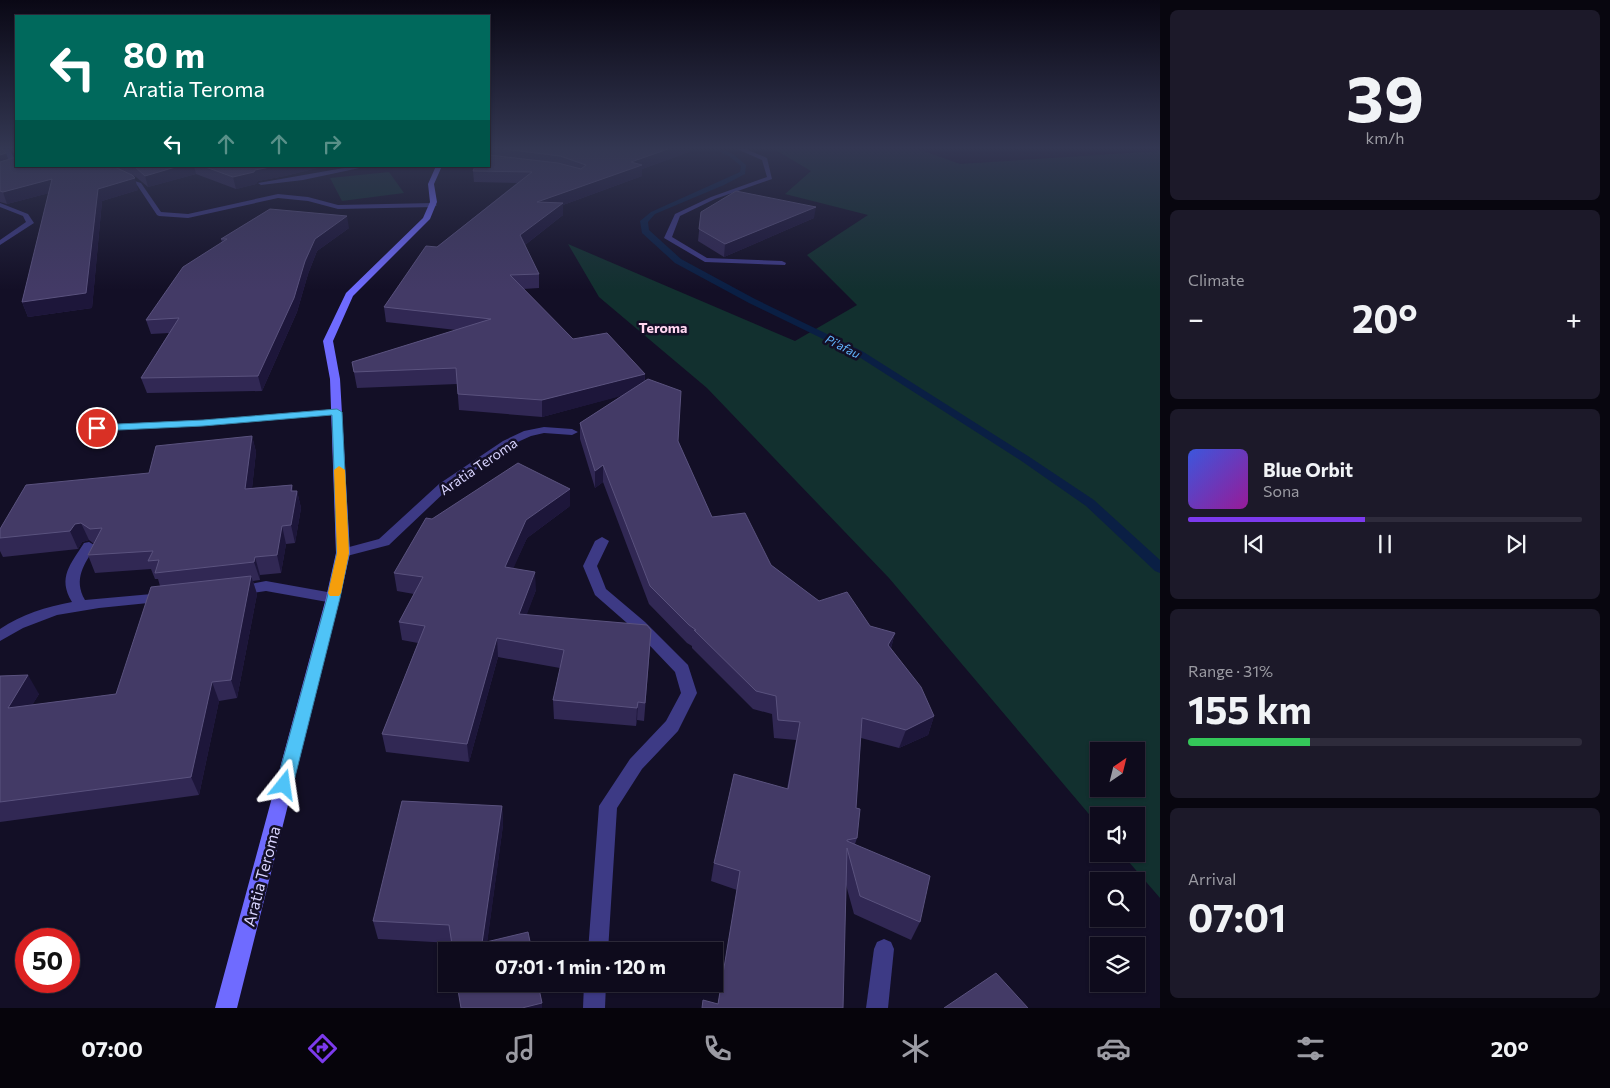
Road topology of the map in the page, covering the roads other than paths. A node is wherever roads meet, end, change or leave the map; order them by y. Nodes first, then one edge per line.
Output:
1 (146, 196) edge
2 (278, 196) edge
3 (278, 196) edge
4 (436, 196) edge
5 (719, 196) edge
6 (0, 205) edge
7 (434, 206) junction
8 (0, 243) edge
9 (782, 263) dead end
10 (337, 412) junction
11 (97, 428) dead end
12 (572, 432) dead end
13 (602, 541) dead end
14 (89, 546) edge
15 (343, 553) junction
16 (228, 591) edge
17 (180, 596) edge
18 (333, 598) junction
19 (82, 606) junction
20 (0, 636) edge
21 (599, 942) edge
22 (884, 949) dead end
23 (595, 992) edge
24 (226, 1008) edge
25 (594, 1008) edge
26 (877, 1008) edge

1 - 3 street
2 - 7 street
4 - 7 main road
5 - 9 street
6 - 8 street
7 - 10 main road, Aratia Teroma
10 - 11 street
10 - 15 main road, Aratia Teroma
12 - 15 street, Aratia Teroma
13 - 21 street
14 - 19 street
15 - 18 main road, Aratia Teroma
16 - 18 street
17 - 19 street
18 - 24 main road, Aratia Teroma
19 - 20 street
22 - 26 street
23 - 25 street

